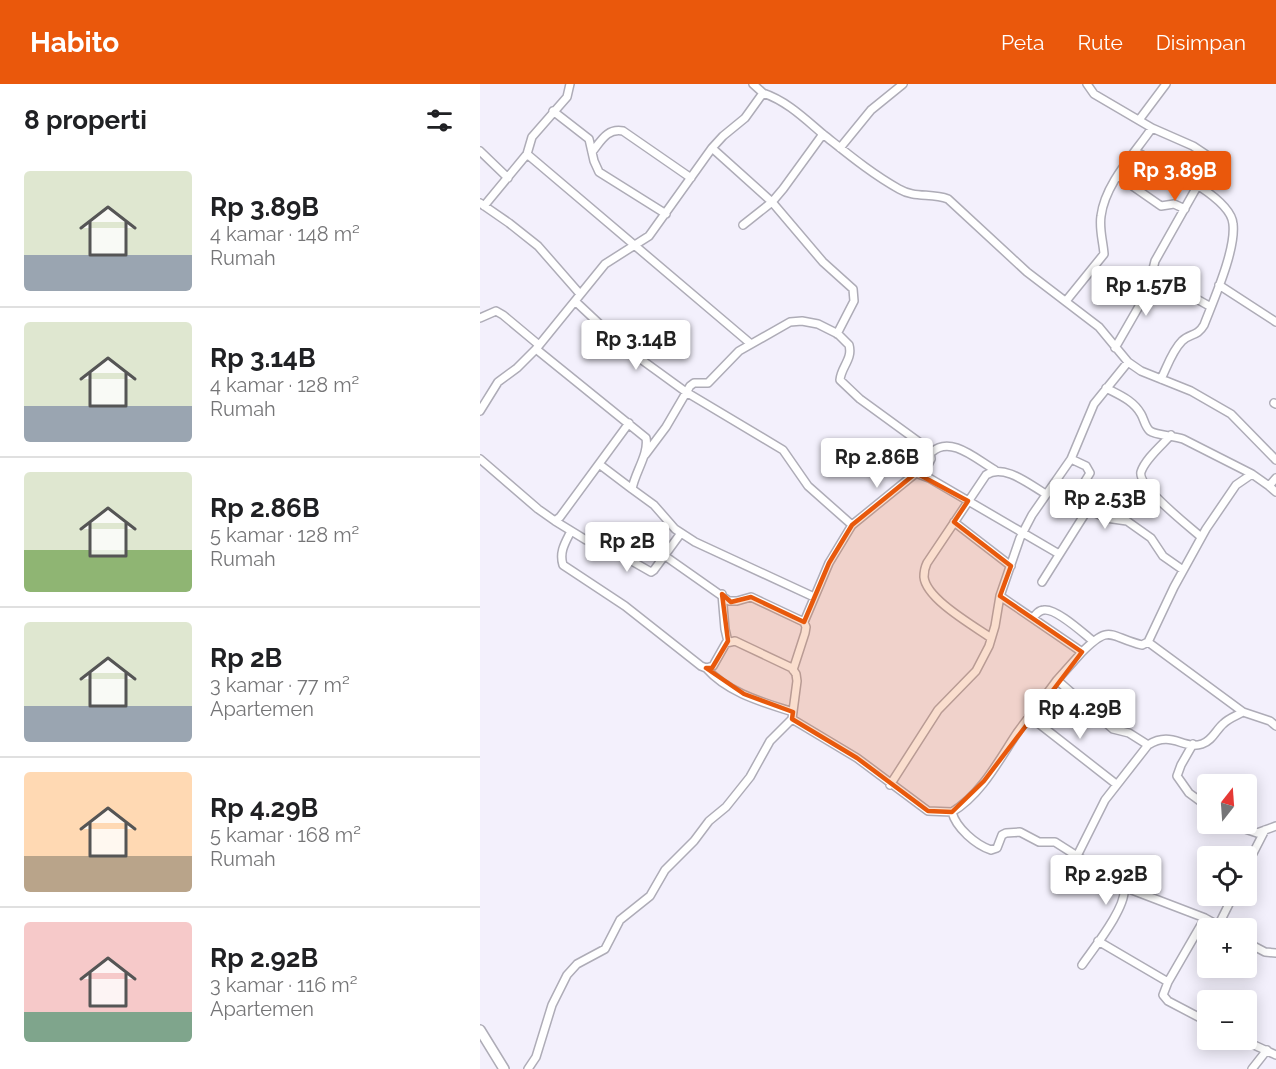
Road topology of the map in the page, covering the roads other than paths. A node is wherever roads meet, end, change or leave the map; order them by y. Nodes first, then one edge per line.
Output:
1 (570, 84) edge
2 (753, 84) edge
3 (903, 84) edge
4 (1087, 84) edge
5 (1166, 84) edge
6 (763, 93) junction
7 (553, 111) junction
8 (1139, 120) junction
9 (1152, 128) junction
10 (823, 134) junction
11 (712, 148) junction
12 (840, 148) junction
13 (480, 151) edge
14 (592, 152) junction
15 (1136, 152) junction
16 (526, 154) junction
17 (1118, 176) junction
18 (508, 178) junction
19 (691, 178) junction
20 (1198, 185) junction
21 (772, 202) junction
22 (482, 204) edge
23 (1185, 209) junction
24 (666, 214) junction
25 (743, 225) dead end
26 (634, 246) junction
27 (1157, 275) junction
28 (1219, 285) junction
29 (580, 294) junction
30 (1066, 301) junction
31 (575, 302) junction
32 (1211, 307) junction
33 (480, 318) edge
34 (1276, 322) edge
35 (837, 334) junction
36 (751, 344) junction
37 (538, 347) junction
38 (1115, 348) junction
39 (1128, 362) junction
40 (1161, 379) junction
41 (1106, 388) junction
42 (686, 392) junction
43 (480, 411) edge
44 (629, 423) junction
45 (1171, 435) junction
46 (932, 452) junction
47 (645, 455) junction
48 (480, 459) edge
49 (1071, 459) junction
50 (1276, 460) edge
51 (599, 464) junction
52 (995, 470) junction
53 (1252, 474) junction
54 (923, 475) junction
55 (1276, 478) edge
56 (1269, 486) junction
57 (632, 489) junction
58 (1276, 492) edge
59 (1046, 495) junction
60 (968, 501) junction
61 (1088, 509) junction
62 (555, 521) junction
63 (954, 522) junction
64 (852, 525) junction
65 (571, 531) junction
66 (681, 533) junction
67 (1022, 534) junction
68 (1201, 537) junction
69 (1059, 554) junction
70 (665, 556) junction
71 (1011, 566) junction
72 (1183, 570) junction
73 (1042, 582) dead end
74 (722, 594) junction
75 (1000, 596) junction
76 (814, 597) junction
77 (1033, 618) junction
78 (804, 622) junction
79 (991, 638) junction
80 (1093, 641) junction
81 (728, 642) junction
82 (1148, 642) junction
83 (1082, 652) junction
84 (706, 668) junction
85 (793, 670) junction
86 (1058, 680) junction
87 (1243, 712) junction
88 (792, 715) junction
89 (1029, 716) junction
90 (1276, 726) edge
91 (1193, 744) junction
92 (1148, 745) junction
93 (890, 784) junction
94 (1116, 784) junction
95 (1197, 799) edge
96 (952, 812) junction
97 (1276, 826) edge
98 (1264, 830) junction
99 (1257, 833) edge
100 (1256, 846) edge
101 (1077, 856) junction
102 (1124, 887) junction
103 (1205, 918) edge
104 (1197, 932) edge
105 (1098, 941) junction
106 (1257, 948) edge
107 (1276, 953) edge
108 (1082, 965) dead end
109 (1168, 982) junction
110 (1197, 1016) edge
111 (480, 1030) edge
112 (1257, 1046) edge
113 (1267, 1050) junction
114 (1276, 1055) edge
115 (504, 1069) edge
116 (528, 1069) edge
117 (1252, 1069) edge

1 - 7 street
2 - 6 street
3 - 12 street
4 - 8 street
5 - 8 street
6 - 10 street
6 - 11 street
7 - 14 street
7 - 16 street
8 - 9 street
9 - 15 street
9 - 20 street
10 - 12 street
10 - 21 street
11 - 19 street
11 - 21 street
12 - 30 street
13 - 18 street
14 - 19 street
14 - 24 street
15 - 17 street
15 - 20 street
16 - 18 street
16 - 26 street
17 - 23 street
17 - 30 street
18 - 22 street
19 - 24 street
20 - 23 street
20 - 28 street
21 - 25 street
21 - 35 street
22 - 29 street
23 - 27 street
24 - 26 street
26 - 29 street
26 - 36 street
27 - 32 street
27 - 38 street
28 - 32 street
28 - 34 street
29 - 31 street
30 - 38 street
31 - 37 street
31 - 42 street
32 - 40 street
33 - 37 street
35 - 36 street
35 - 46 street
36 - 42 street
37 - 43 street
37 - 44 street
38 - 39 street
39 - 40 street
39 - 41 street
40 - 50 street
41 - 45 street
41 - 49 street
42 - 47 street
42 - 64 street
44 - 47 street
44 - 51 street
45 - 53 street
45 - 68 street
46 - 52 street
46 - 54 street
47 - 57 street
48 - 62 street
49 - 59 street
49 - 61 street
51 - 57 street
51 - 62 street
52 - 59 street
52 - 60 street
53 - 56 street
53 - 68 street
54 - 60 street
54 - 64 street
55 - 56 street
56 - 58 street
57 - 66 street
59 - 67 street
60 - 63 street
60 - 67 street
61 - 69 street
61 - 72 street
62 - 65 street
63 - 71 street
63 - 79 street
64 - 76 street
65 - 70 street
65 - 84 street
66 - 70 street
66 - 76 street
67 - 69 street
67 - 71 street
68 - 72 street
69 - 73 street
70 - 74 street
71 - 75 street
72 - 82 street
74 - 78 street
74 - 81 street
75 - 77 street
75 - 79 street
76 - 78 street
77 - 80 street
77 - 83 street
78 - 85 street
79 - 93 street
80 - 82 street
80 - 83 street
81 - 84 street
81 - 85 street
82 - 87 street
83 - 86 street
84 - 88 street
85 - 88 street
86 - 89 street
86 - 92 street
87 - 90 street
87 - 91 street
88 - 93 street
88 - 116 street
89 - 94 street
89 - 96 street
91 - 92 street
91 - 95 street
92 - 94 street
93 - 96 street
94 - 101 street
96 - 101 street
97 - 98 street
98 - 99 street
98 - 100 street
101 - 102 street
102 - 103 street
102 - 105 street
104 - 109 street
105 - 108 street
105 - 109 street
106 - 107 street
109 - 110 street
111 - 115 main road
112 - 113 street
113 - 114 street
113 - 117 street

